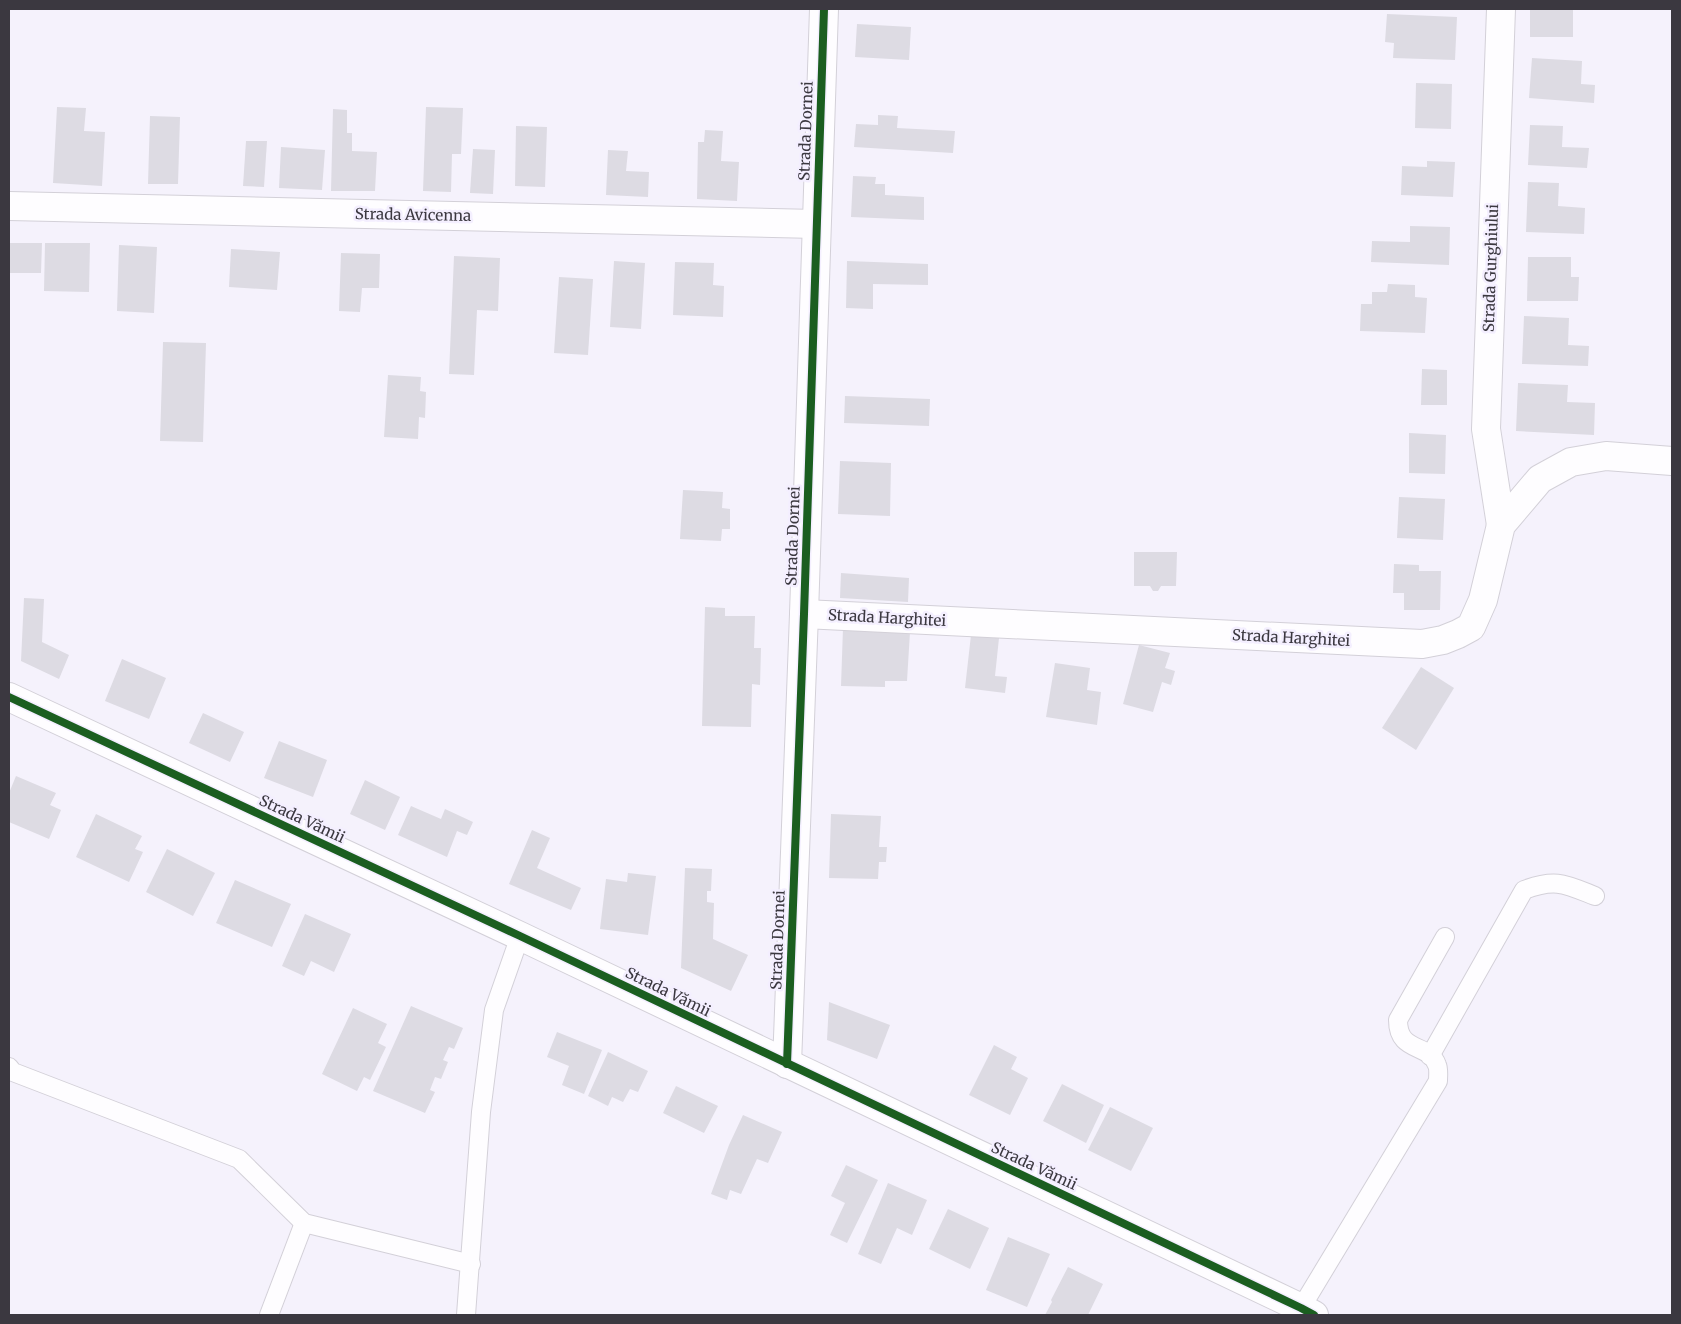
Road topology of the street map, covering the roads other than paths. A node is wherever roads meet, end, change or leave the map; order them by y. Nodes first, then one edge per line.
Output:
1 (824, 9) edge
2 (1501, 9) edge
3 (9, 206) edge
4 (816, 224) junction
5 (1672, 461) edge
6 (1500, 526) junction
7 (804, 614) junction
8 (9, 697) edge
9 (1595, 896) dead end
10 (520, 936) junction
11 (1445, 937) dead end
12 (1430, 1056) junction
13 (787, 1064) junction
14 (10, 1074) edge
15 (304, 1223) junction
16 (471, 1264) junction
17 (1308, 1312) edge
18 (268, 1315) edge
19 (466, 1315) edge

1 - 4 street, Strada Dornei
2 - 6 street, Strada Gurghiului
3 - 4 street, Strada Avicenna
4 - 7 street, Strada Dornei
5 - 6 street, Strada Harghitei
6 - 7 street, Strada Harghitei
7 - 13 street, Strada Dornei
8 - 10 street, Strada Vămii
9 - 12 lane
10 - 13 street, Strada Vămii
10 - 16 lane
11 - 12 lane
12 - 17 lane
13 - 17 street, Strada Vămii
14 - 15 lane
15 - 16 lane
15 - 18 lane
16 - 19 lane

